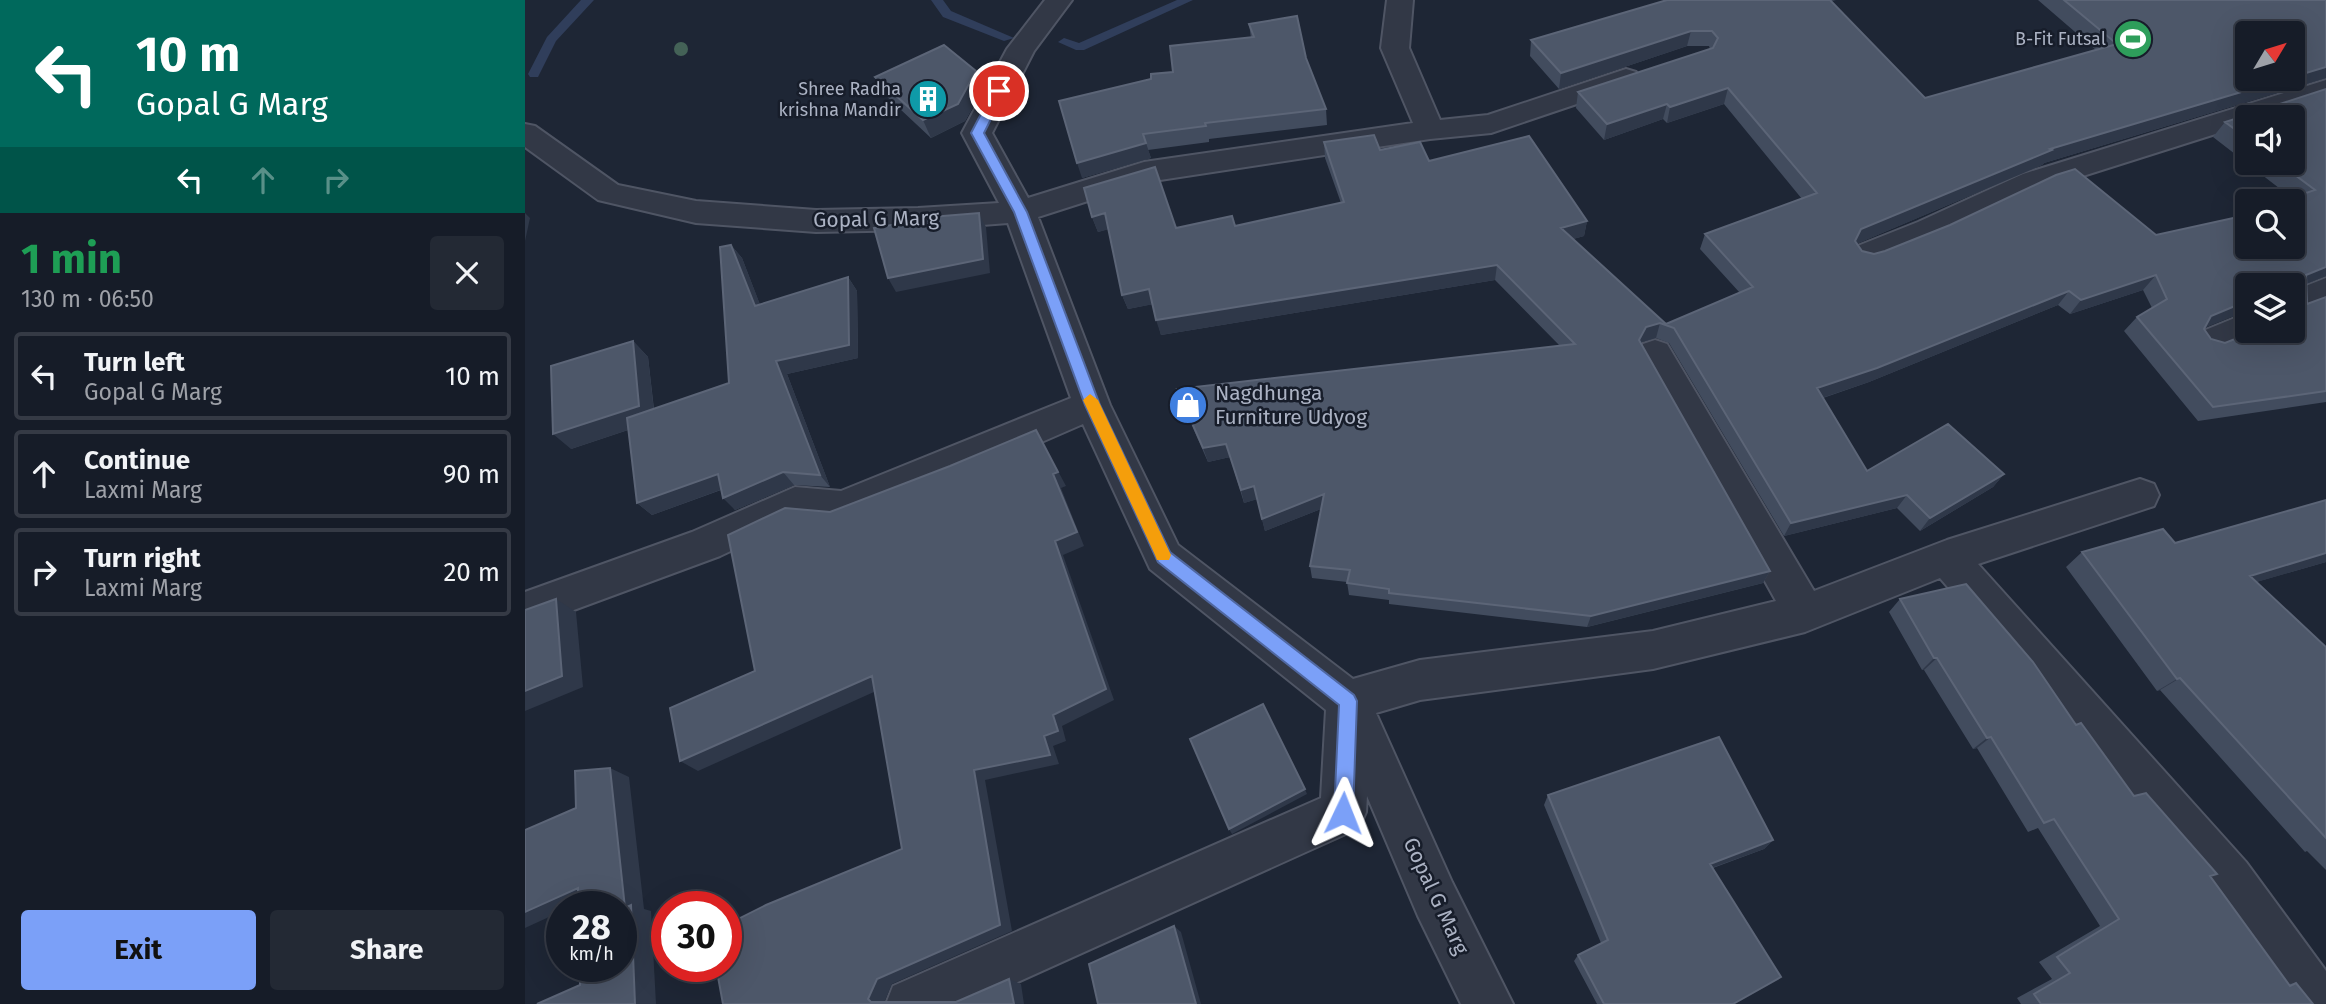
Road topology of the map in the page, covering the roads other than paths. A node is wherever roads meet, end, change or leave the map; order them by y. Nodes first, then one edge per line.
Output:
1 (1059, 0) edge
2 (1400, 0) edge
3 (1646, 72) edge
4 (2326, 89) edge
5 (1430, 130) junction
6 (525, 133) edge
7 (1020, 212) junction
8 (1866, 255) edge
9 (2326, 290) edge
10 (2305, 300) edge
11 (2235, 331) edge
12 (2210, 342) edge
13 (1655, 353) dead end
14 (1092, 405) junction
15 (2140, 495) dead end
16 (1947, 557) junction
17 (525, 610) edge
18 (1805, 613) junction
19 (1348, 701) junction
20 (911, 1004) edge
21 (1487, 1004) edge
22 (2319, 1004) edge

1 - 7 street
2 - 5 street
3 - 5 street
4 - 8 street
5 - 7 street
6 - 7 street, Gopal G Marg
7 - 14 street, Gopal G Marg
9 - 10 street
11 - 12 street
13 - 18 street
14 - 17 street
14 - 19 street, Gopal G Marg
15 - 16 street
16 - 18 street
16 - 22 street
18 - 19 street
19 - 20 street
19 - 21 street, Gopal G Marg

